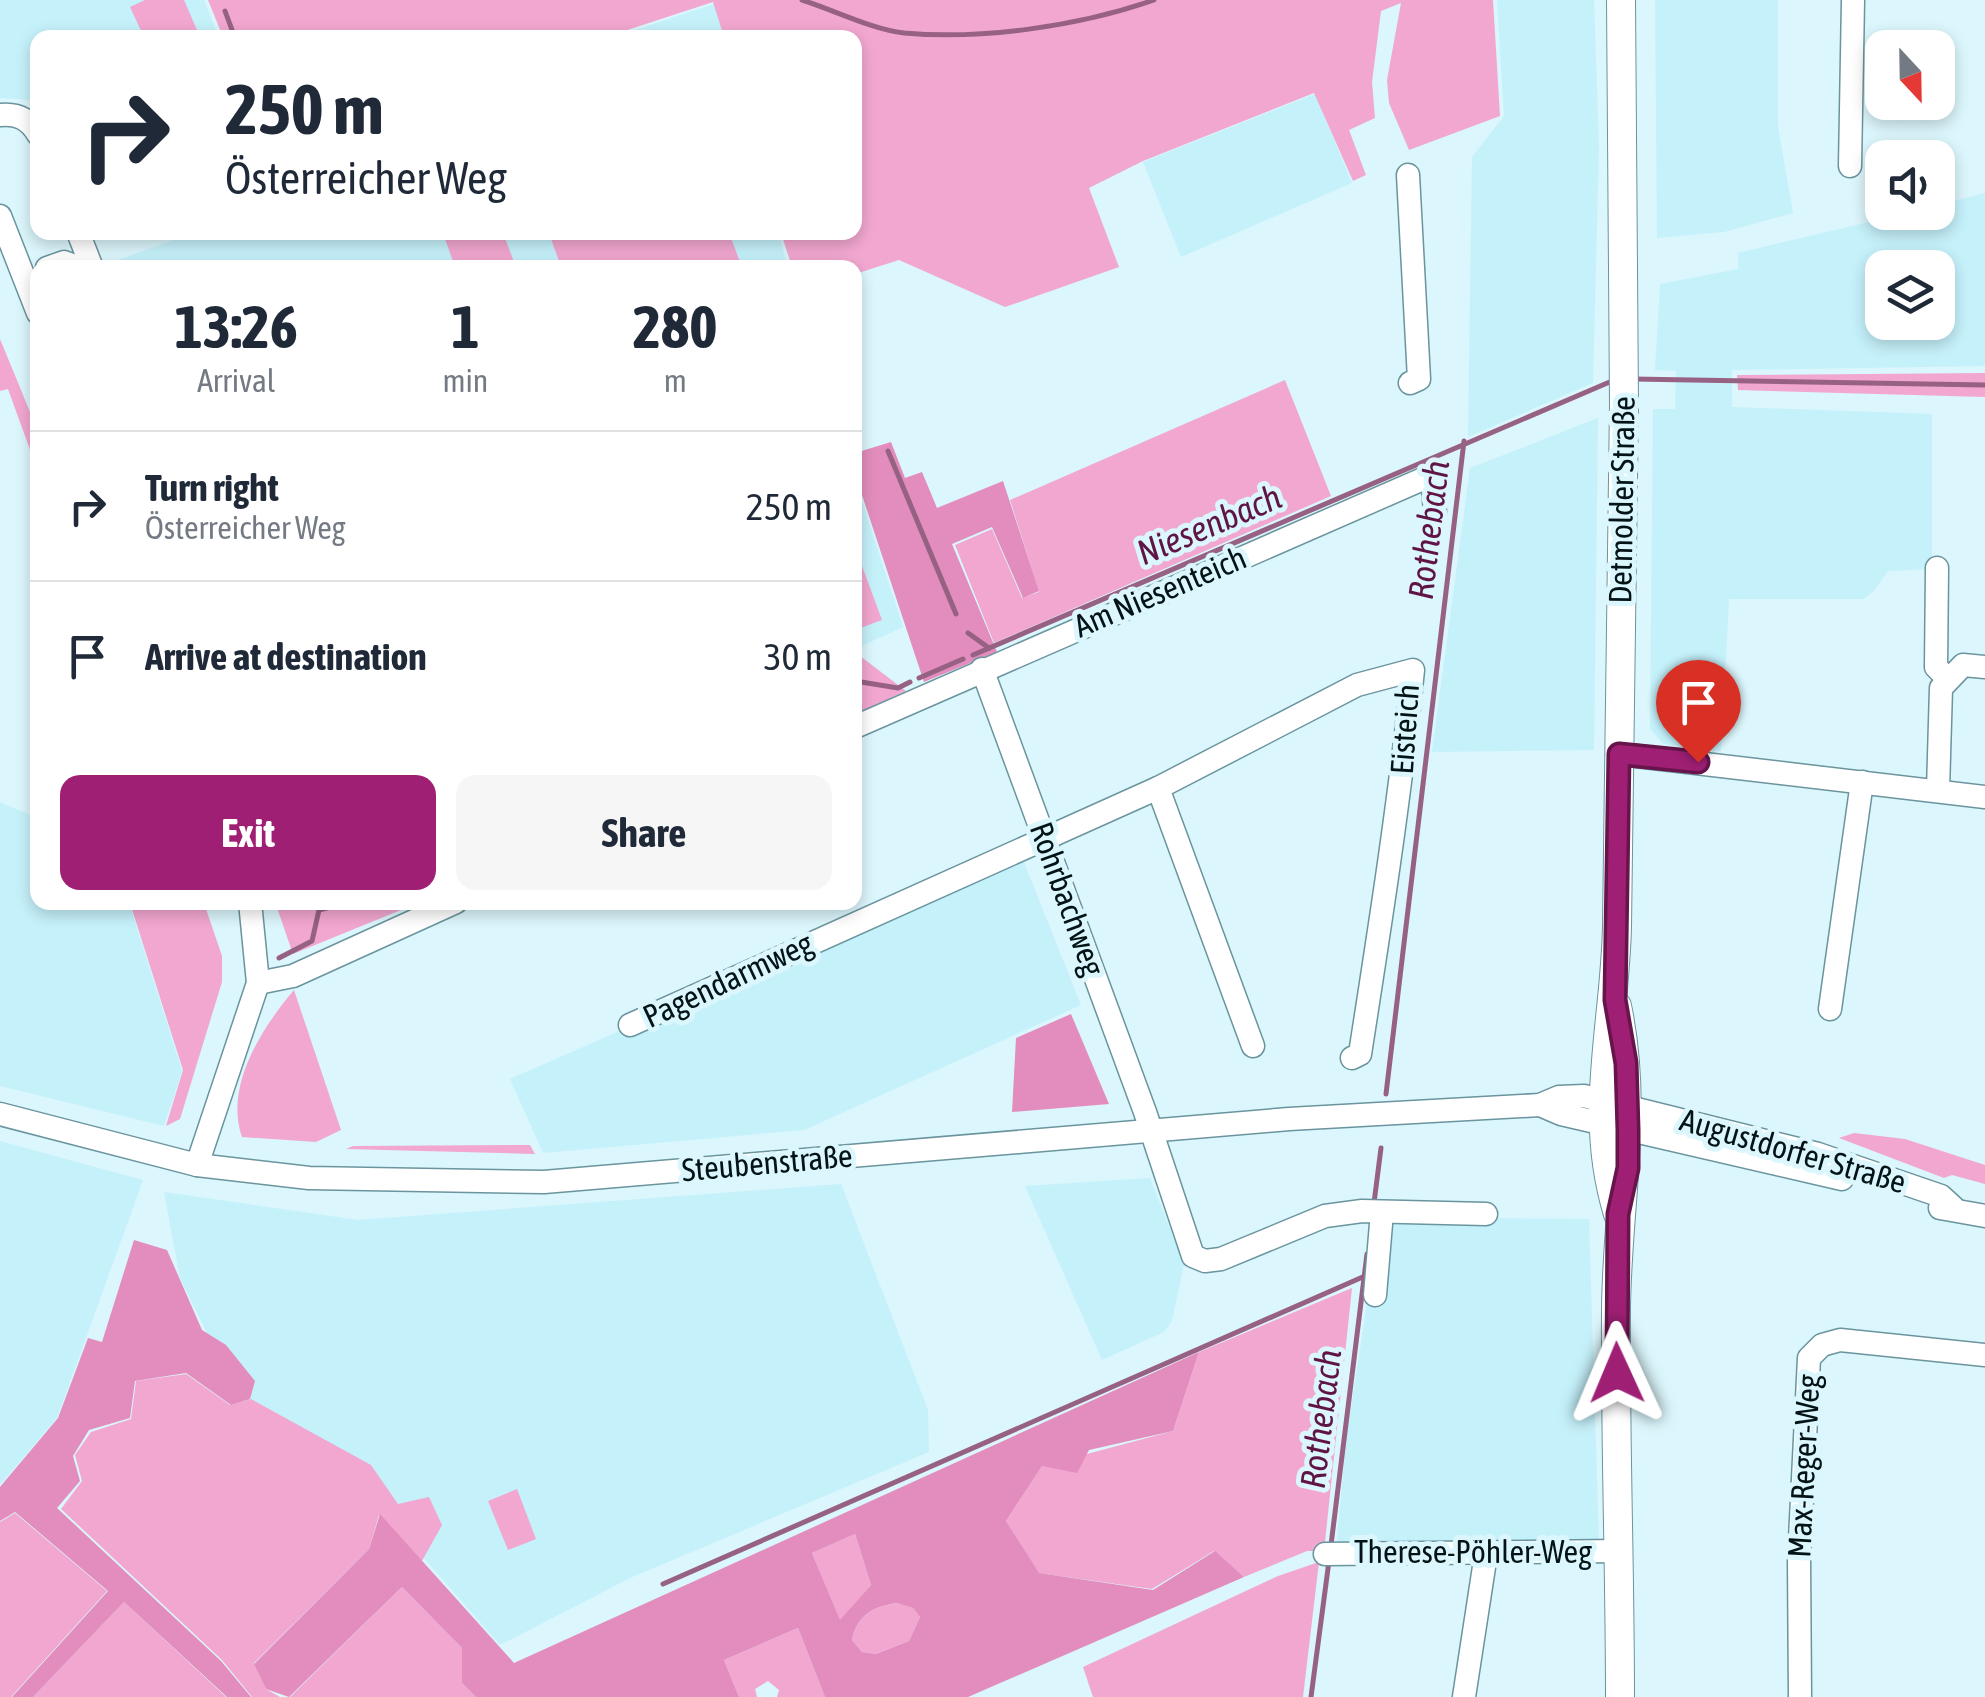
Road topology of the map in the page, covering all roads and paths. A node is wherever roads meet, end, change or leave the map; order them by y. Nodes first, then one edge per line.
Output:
1 (1621, 0) edge
2 (1854, 0) edge
3 (0, 115) edge
4 (30, 122) edge
5 (1850, 166) dead end
6 (1408, 175) dead end
7 (0, 216) edge
8 (30, 278) edge
9 (1410, 383) dead end
10 (1434, 513) dead end
11 (1936, 568) dead end
12 (1985, 667) edge
13 (982, 668) junction
14 (1946, 677) junction
15 (862, 724) edge
16 (1619, 754) junction
17 (1862, 782) junction
18 (1158, 788) junction
19 (1938, 790) junction
20 (1985, 797) edge
21 (1046, 839) junction
22 (251, 910) edge
23 (438, 910) edge
24 (258, 983) junction
25 (1830, 1008) dead end
26 (630, 1025) dead end
27 (1254, 1046) dead end
28 (1352, 1058) dead end
29 (0, 1114) edge
30 (1616, 1114) junction
31 (1151, 1130) junction
32 (197, 1165) junction
33 (1372, 1212) junction
34 (1486, 1214) dead end
35 (1985, 1216) edge
36 (1375, 1295) dead end
37 (1985, 1355) edge
38 (1620, 1551) junction
39 (1330, 1553) dead end
40 (1486, 1554) junction
41 (1464, 1697) edge
42 (1620, 1697) edge
43 (1800, 1697) edge

1 - 16 main road, Detmolder Straße
2 - 5 street
3 - 4 street
6 - 9 street
7 - 8 street
10 - 13 street, Am Niesenteich
11 - 14 street
12 - 14 street
13 - 15 street, Am Niesenteich
13 - 21 street, Rohrbachweg
14 - 19 street
16 - 17 street
16 - 30 main road, Detmolder Straße
17 - 19 street
17 - 25 street
18 - 21 street, Eisteich
18 - 27 street
18 - 28 street, Eisteich
19 - 20 street
21 - 26 street, Pagendarmweg
21 - 31 street, Rohrbachweg
22 - 24 street
23 - 24 street
24 - 32 street
29 - 32 street, Steubenstraße
30 - 31 street, Steubenstraße
30 - 35 street, Augustdorfer Straße
30 - 38 main road, Detmolder Straße
31 - 32 street, Steubenstraße
31 - 33 street, Rohrbachweg
33 - 34 street, Rohrbachweg
33 - 36 street
37 - 43 street, Max-Reger-Weg
38 - 40 street, Therese-Pöhler-Weg
38 - 42 main road, Detmolder Straße
39 - 40 street, Therese-Pöhler-Weg
40 - 41 street

